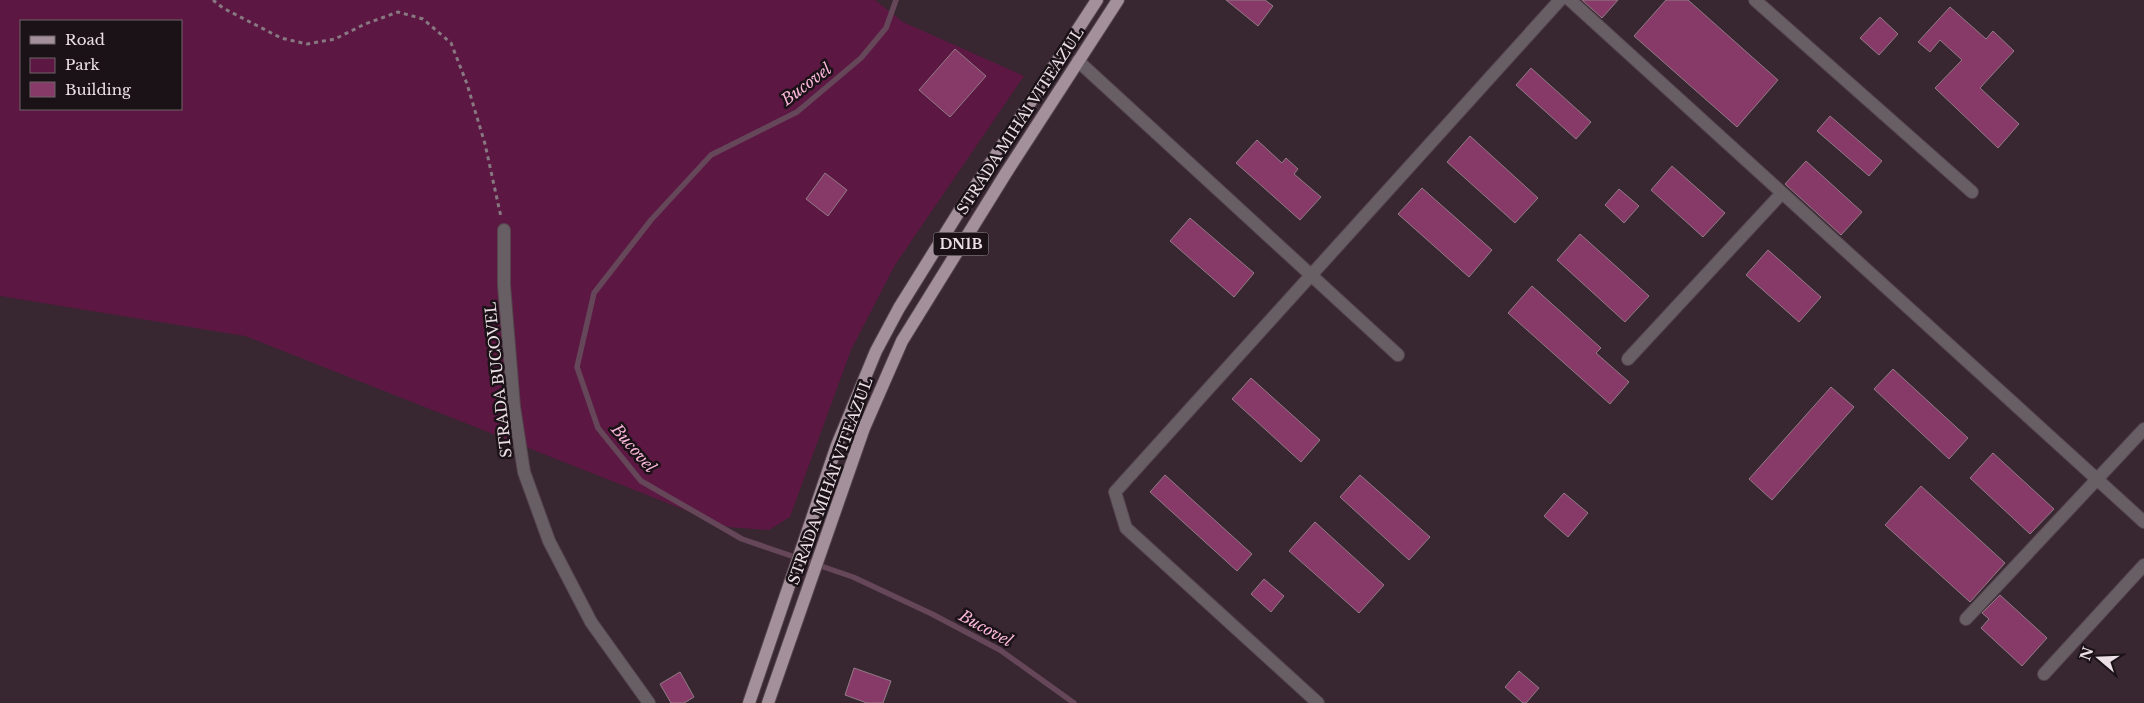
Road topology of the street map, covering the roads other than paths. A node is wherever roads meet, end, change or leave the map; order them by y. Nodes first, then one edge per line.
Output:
1 (1097, 0) edge
2 (1118, 0) edge
3 (1560, 0) edge
4 (1570, 0) edge
5 (1755, 0) edge
6 (1078, 61) junction
7 (1972, 192) dead end
8 (1782, 193) junction
9 (504, 230) road end
10 (1313, 275) junction
11 (1398, 355) dead end
12 (1628, 359) dead end
13 (2144, 429) edge
14 (2096, 480) junction
15 (2144, 522) edge
16 (2144, 565) edge
17 (1966, 619) dead end
18 (2044, 674) dead end
19 (649, 703) edge
20 (749, 703) edge
21 (768, 703) edge
22 (1318, 703) edge

1 - 20 main road, STRADA MIHAI VITEAZUL / DN1B
2 - 6 main road, STRADA MIHAI VITEAZUL / DN1B
3 - 10 street
4 - 8 street
5 - 7 street
6 - 10 street
6 - 21 main road, STRADA MIHAI VITEAZUL / DN1B
8 - 12 street
8 - 14 street
9 - 19 street, STRADA BUCOVEL
10 - 11 street
10 - 22 street
13 - 14 street
14 - 15 street
14 - 17 street
16 - 18 street

